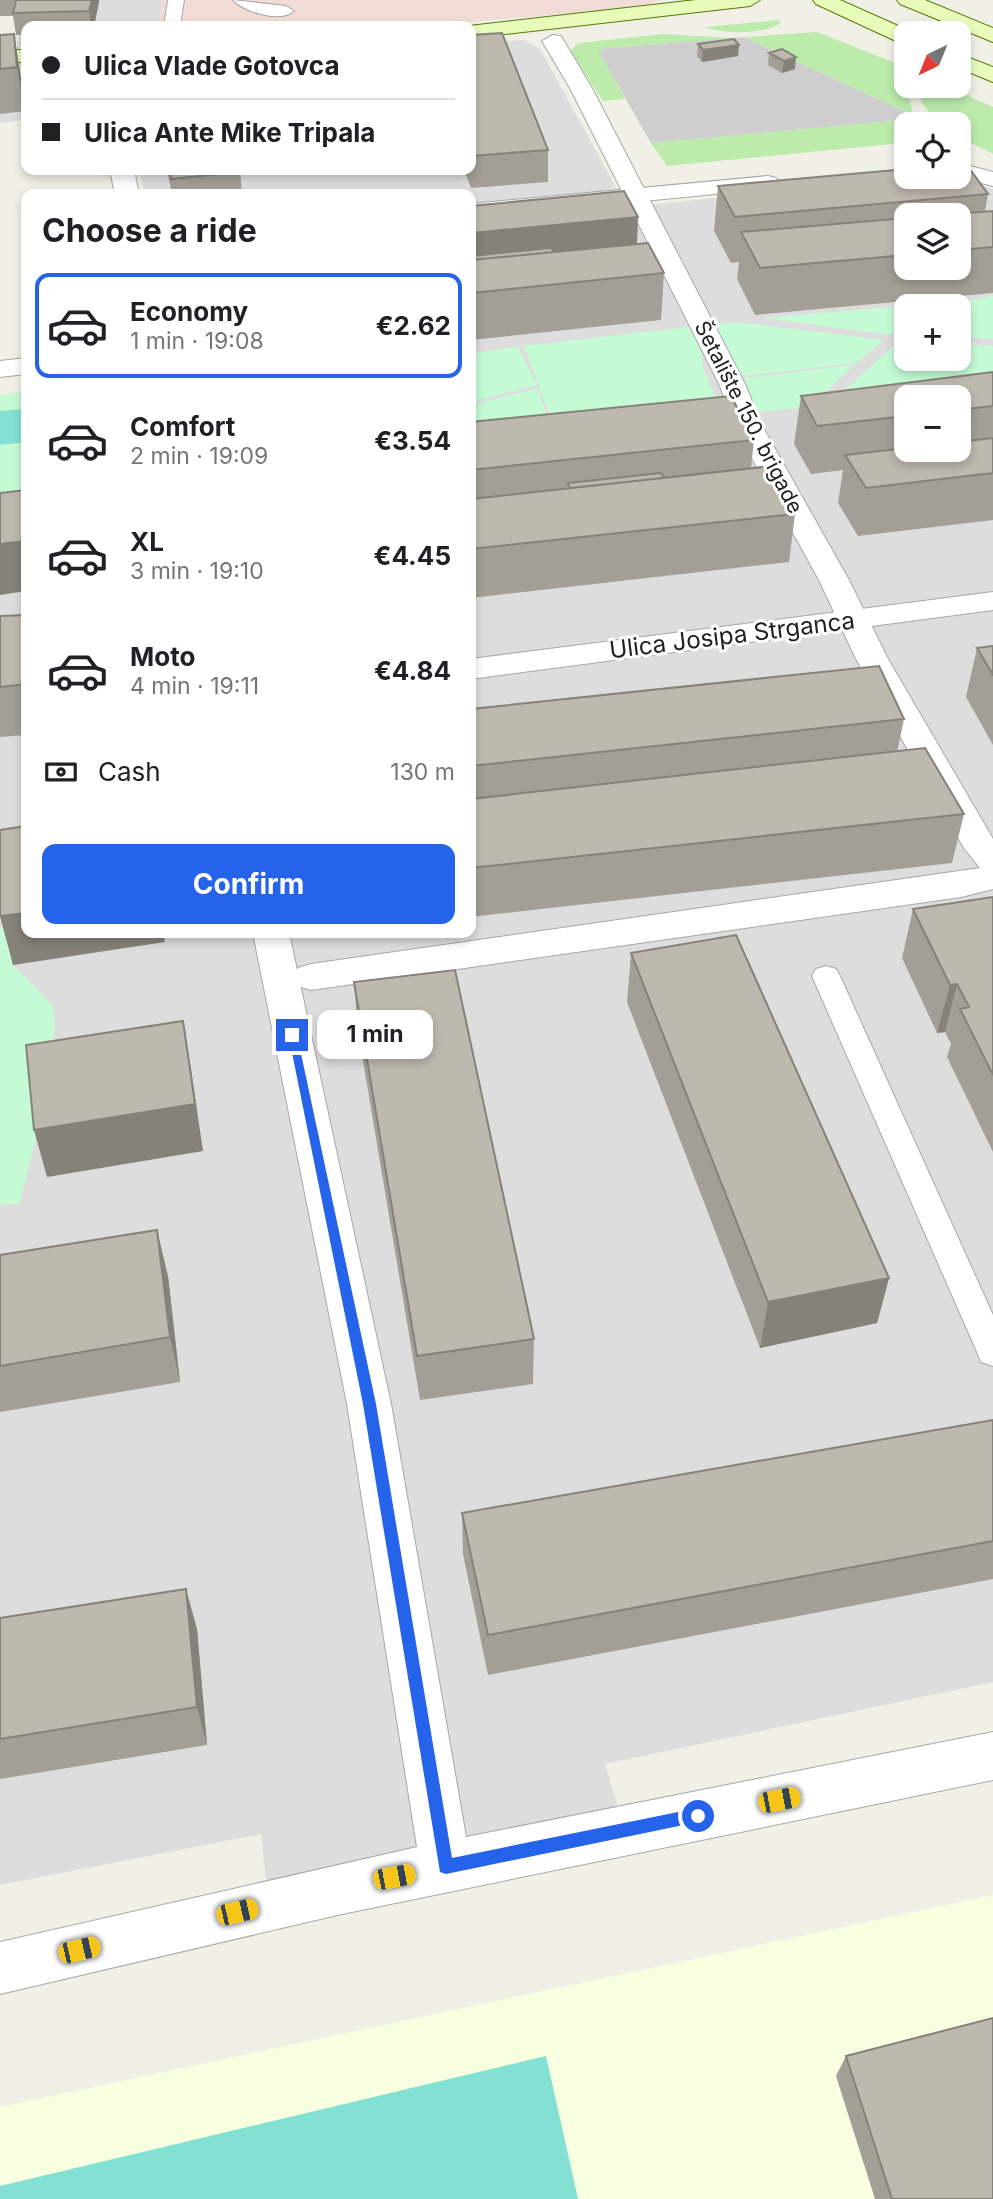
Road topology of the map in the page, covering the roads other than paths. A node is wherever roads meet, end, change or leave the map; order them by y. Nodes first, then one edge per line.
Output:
1 (176, 0) edge
2 (241, 0) edge
3 (667, 0) edge
4 (750, 0) edge
5 (823, 0) edge
6 (907, 0) edge
7 (287, 17) edge
8 (617, 17) junction
9 (173, 21) edge
10 (476, 31) edge
11 (894, 32) edge
12 (993, 36) edge
13 (553, 41) dead end
14 (0, 56) edge
15 (21, 56) edge
16 (971, 65) edge
17 (993, 75) edge
18 (971, 173) edge
19 (993, 179) edge
20 (796, 180) edge
21 (634, 196) junction
22 (476, 211) edge
23 (21, 367) edge
24 (0, 369) edge
25 (993, 601) edge
26 (855, 619) junction
27 (476, 668) edge
28 (993, 862) edge
29 (993, 877) edge
30 (272, 938) edge
31 (825, 976) dead end
32 (311, 977) dead end
33 (993, 1352) edge
34 (993, 1756) edge
35 (446, 1867) junction
36 (0, 1968) edge

1 - 9 lane
2 - 7 lane
3 - 8 main road
4 - 8 main road
5 - 11 main road
6 - 12 main road
8 - 10 main road
13 - 21 street, Šetalište 150. brigade
14 - 15 main road
16 - 17 main road
18 - 19 street
20 - 21 street
21 - 22 street
21 - 26 street, Šetalište 150. brigade
23 - 24 street
25 - 26 street, Ulica Josipa Strganca
26 - 27 street, Ulica Josipa Strganca
26 - 28 street, Šetalište 150. brigade
29 - 32 street
30 - 35 street
31 - 33 lane
34 - 35 street
35 - 36 street

